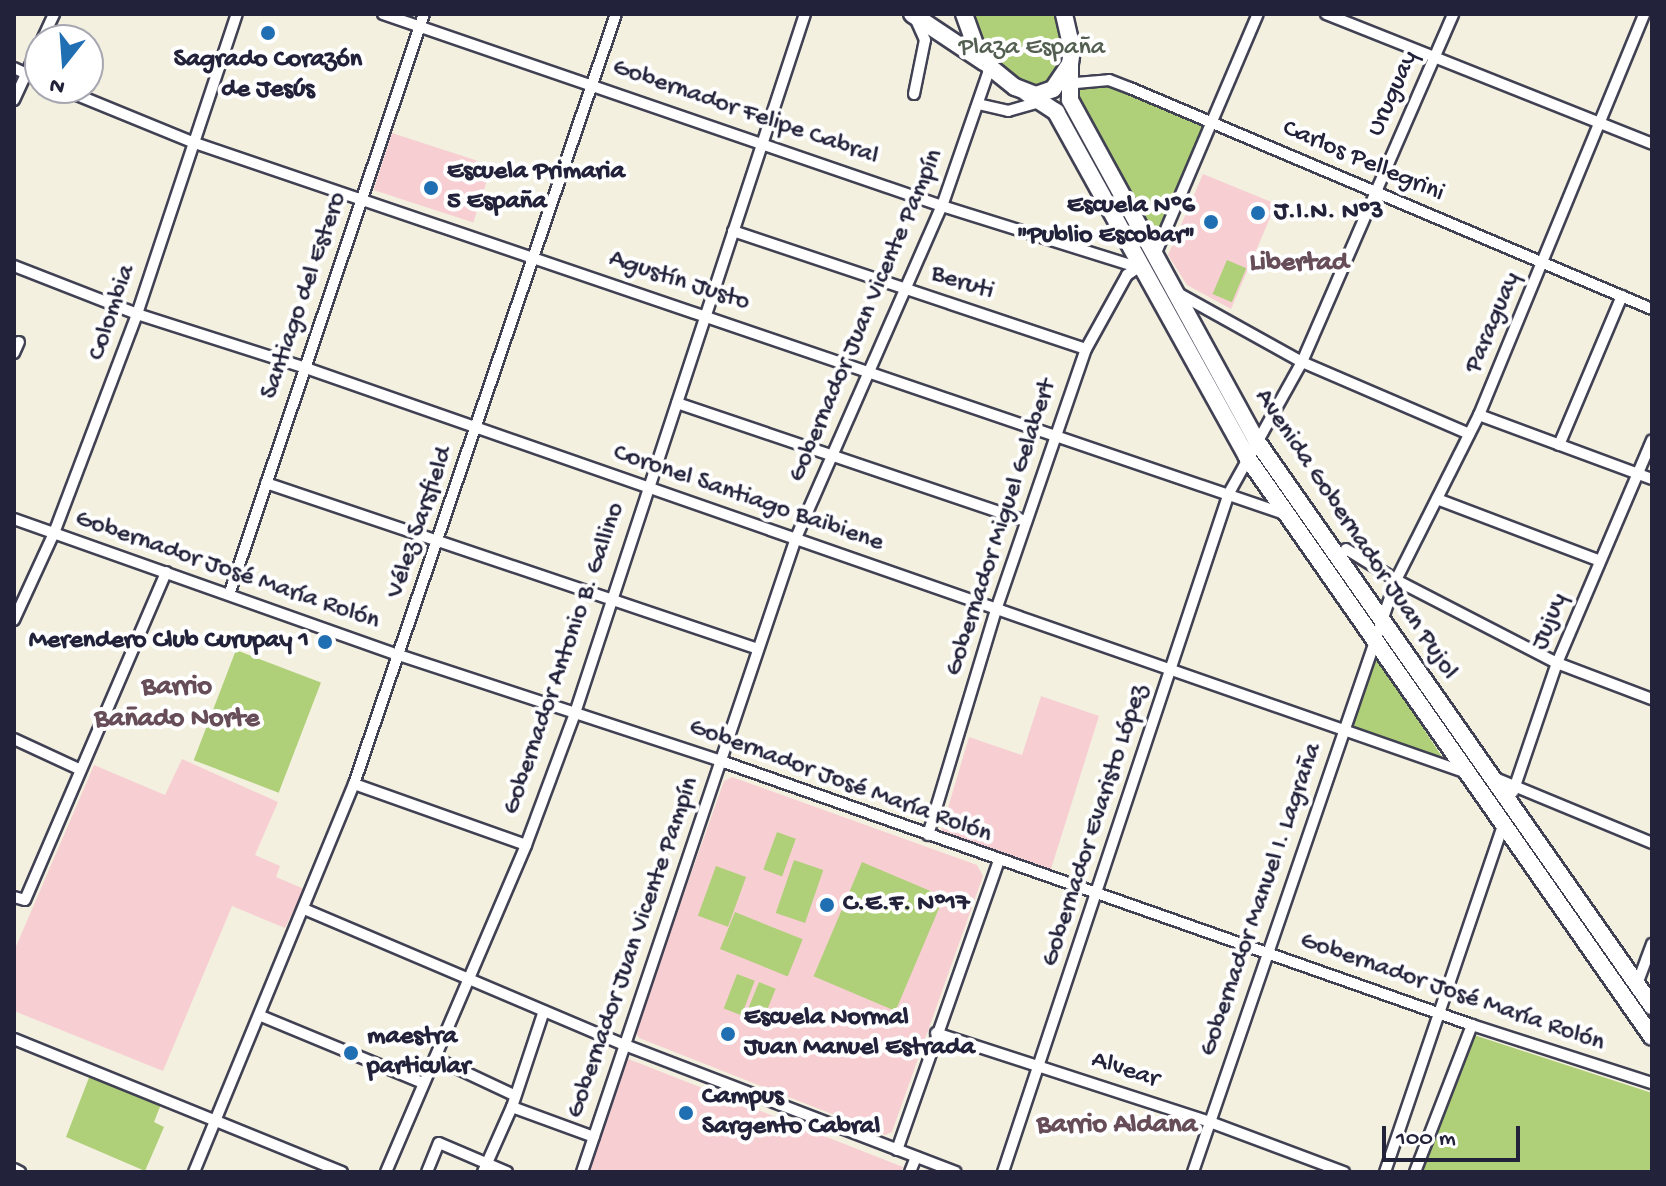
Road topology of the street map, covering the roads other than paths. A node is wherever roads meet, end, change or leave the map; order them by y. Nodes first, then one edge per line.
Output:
1 (237, 14) edge
2 (383, 14) edge
3 (424, 14) edge
4 (616, 14) edge
5 (805, 14) edge
6 (912, 14) edge
7 (964, 14) edge
8 (1064, 14) edge
9 (1258, 14) edge
10 (1326, 14) edge
11 (1453, 14) edge
12 (1644, 14) edge
13 (419, 25) junction
14 (1434, 57) junction
15 (988, 65) junction
16 (24, 78) edge
17 (592, 83) junction
18 (1048, 92) junction
19 (914, 94) dead end
20 (14, 100) edge
21 (99, 104) edge
22 (978, 104) junction
23 (1599, 122) junction
24 (1213, 123) junction
25 (192, 142) junction
26 (763, 143) junction
27 (1652, 144) edge
28 (1376, 191) junction
29 (362, 198) junction
30 (942, 206) junction
31 (733, 231) junction
32 (1154, 256) junction
33 (532, 257) junction
34 (1542, 264) junction
35 (14, 266) edge
36 (1139, 267) junction
37 (907, 289) junction
38 (1173, 290) junction
39 (1622, 296) junction
40 (1652, 309) edge
41 (137, 314) junction
42 (706, 315) junction
43 (19, 342) dead end
44 (1086, 349) junction
45 (14, 353) edge
46 (1302, 362) junction
47 (303, 367) junction
48 (871, 370) junction
49 (677, 403) junction
50 (1479, 415) junction
51 (476, 429) junction
52 (1054, 434) junction
53 (1469, 434) junction
54 (1256, 440) junction
55 (1652, 440) edge
56 (1559, 445) junction
57 (833, 454) junction
58 (1247, 457) junction
59 (1639, 474) junction
60 (1652, 479) edge
61 (266, 483) junction
62 (647, 487) junction
63 (1229, 493) junction
64 (1437, 499) junction
65 (1285, 514) junction
66 (14, 519) edge
67 (1025, 521) junction
68 (54, 533) junction
69 (796, 538) junction
70 (438, 542) junction
71 (1346, 549) dead end
72 (1600, 561) junction
73 (166, 572) junction
74 (1396, 580) junction
75 (230, 592) junction
76 (611, 598) junction
77 (996, 610) junction
78 (14, 620) edge
79 (1379, 634) junction
80 (758, 649) junction
81 (399, 655) junction
82 (1557, 663) junction
83 (1170, 669) junction
84 (1652, 699) edge
85 (575, 713) junction
86 (1342, 733) junction
87 (14, 739) edge
88 (721, 761) junction
89 (79, 769) junction
90 (1468, 774) junction
91 (1490, 776) junction
92 (354, 784) junction
93 (1514, 788) junction
94 (1509, 805) junction
95 (1504, 826) junction
96 (928, 835) junction
97 (1652, 843) edge
98 (526, 845) junction
99 (999, 861) junction
100 (1097, 895) junction
101 (19, 898) edge
102 (304, 909) junction
103 (1652, 944) edge
104 (1267, 953) junction
105 (469, 980) junction
106 (1637, 984) junction
107 (1629, 1003) junction
108 (1652, 1006) edge
109 (544, 1011) junction
110 (1439, 1013) junction
111 (261, 1016) junction
112 (1472, 1025) junction
113 (936, 1033) junction
114 (1652, 1037) edge
115 (14, 1039) edge
116 (625, 1045) junction
117 (435, 1058) junction
118 (1041, 1066) junction
119 (423, 1083) junction
120 (1652, 1083) edge
121 (514, 1095) junction
122 (512, 1107) junction
123 (216, 1122) junction
124 (1210, 1122) junction
125 (594, 1137) junction
126 (897, 1150) junction
127 (916, 1157) junction
128 (485, 1168) edge
129 (14, 1169) edge
130 (20, 1172) edge
131 (194, 1172) edge
132 (342, 1172) edge
133 (386, 1172) edge
134 (427, 1172) edge
135 (507, 1172) edge
136 (582, 1172) edge
137 (910, 1172) edge
138 (955, 1172) edge
139 (1003, 1172) edge
140 (1193, 1172) edge
141 (1344, 1172) edge
142 (1385, 1172) edge
143 (1415, 1172) edge

1 - 25 street, Colombia
2 - 13 street, Gobernador Felipe Cabral
3 - 13 street, Santiago del Estero
4 - 17 street, Vélez Sarsfield
5 - 26 street, Gobernador Antonio B. Gallino
6 - 15 main road
6 - 19 street
7 - 15 main road
8 - 18 main road
9 - 24 street
10 - 14 street
11 - 14 street, Uruguay
12 - 23 street, Paraguay
13 - 17 street, Gobernador Felipe Cabral
13 - 29 street, Santiago del Estero
14 - 23 street
14 - 28 street, Uruguay
15 - 18 main road
15 - 22 street, Gobernador Juan Vicente Pampín
16 - 20 street
17 - 26 street, Gobernador Felipe Cabral
17 - 33 street, Vélez Sarsfield
18 - 22 street, Carlos Pellegrini
18 - 24 street, Carlos Pellegrini
18 - 32 main road, Avenida Gobernador Juan Pujol
18 - 36 main road, Avenida Gobernador Juan Pujol
21 - 25 street, Agustín Justo
22 - 30 street, Gobernador Juan Vicente Pampín
23 - 27 street
23 - 34 street, Paraguay
24 - 28 street, Carlos Pellegrini
24 - 32 street
25 - 29 street, Agustín Justo
25 - 41 street, Colombia
26 - 30 street, Gobernador Felipe Cabral
26 - 31 street, Gobernador Antonio B. Gallino
28 - 34 street, Carlos Pellegrini
28 - 46 street, Uruguay
29 - 33 street, Agustín Justo
29 - 47 street, Santiago del Estero
30 - 36 street, Gobernador Felipe Cabral
30 - 37 street, Gobernador Juan Vicente Pampín
31 - 37 street, Beruti
31 - 42 street, Gobernador Antonio B. Gallino
32 - 36 street, Gobernador Miguel Gelabert
32 - 38 main road, Avenida Gobernador Juan Pujol
33 - 42 street, Agustín Justo
33 - 51 street, Vélez Sarsfield
34 - 39 street, Carlos Pellegrini
34 - 50 street, Paraguay
35 - 41 street, Coronel Santiago Baibiene
36 - 38 street
36 - 44 street, Gobernador Miguel Gelabert
36 - 58 main road, Avenida Gobernador Juan Pujol
37 - 44 street, Beruti
37 - 48 street, Gobernador Juan Vicente Pampín
38 - 46 street
38 - 54 main road, Avenida Gobernador Juan Pujol
39 - 40 street, Carlos Pellegrini
39 - 56 street
41 - 47 street, Coronel Santiago Baibiene
41 - 68 street, Colombia
42 - 48 street, Agustín Justo
42 - 49 street, Gobernador Antonio B. Gallino
43 - 45 street
44 - 52 street, Gobernador Miguel Gelabert
46 - 53 street
46 - 54 street, Uruguay
47 - 51 street, Coronel Santiago Baibiene
47 - 61 street, Santiago del Estero
48 - 52 street, Agustín Justo
48 - 57 street, Gobernador Juan Vicente Pampín
49 - 57 street
49 - 62 street, Gobernador Antonio B. Gallino
50 - 53 street, Paraguay
50 - 56 street
51 - 62 street, Coronel Santiago Baibiene
51 - 70 street, Vélez Sarsfield
52 - 63 street, Agustín Justo
52 - 67 street, Gobernador Miguel Gelabert
53 - 64 street, Paraguay
54 - 58 street, Uruguay
54 - 79 main road, Avenida Gobernador Juan Pujol
55 - 59 street, Jujuy
56 - 59 street
57 - 67 street
57 - 69 street, Gobernador Juan Vicente Pampín
58 - 63 street, Uruguay
58 - 65 main road, Avenida Gobernador Juan Pujol
59 - 60 street
59 - 72 street, Jujuy
61 - 70 street
61 - 75 street, Santiago del Estero
62 - 69 street, Coronel Santiago Baibiene
62 - 76 street, Gobernador Antonio B. Gallino
63 - 65 street, Agustín Justo
63 - 83 street, Gobernador Evaristo López
64 - 72 street
64 - 74 street, Paraguay
65 - 79 main road, Avenida Gobernador Juan Pujol
66 - 68 street, Gobernador José María Rolón
67 - 77 street, Gobernador Miguel Gelabert
68 - 73 street, Gobernador José María Rolón
68 - 78 street, Colombia
69 - 77 street, Coronel Santiago Baibiene
69 - 80 street, Gobernador Juan Vicente Pampín
70 - 76 street
70 - 81 street, Vélez Sarsfield
71 - 74 street
72 - 82 street, Jujuy
73 - 75 street, Gobernador José María Rolón
73 - 89 street
74 - 79 street, Paraguay
74 - 82 street
75 - 81 street, Gobernador José María Rolón
76 - 80 street
76 - 85 street, Gobernador Antonio B. Gallino
77 - 83 street, Coronel Santiago Baibiene
77 - 96 street, Gobernador Miguel Gelabert
79 - 86 street, Gobernador Manuel I. Lagraña
79 - 90 main road, Avenida Gobernador Juan Pujol
79 - 91 main road, Avenida Gobernador Juan Pujol
80 - 88 street, Gobernador Juan Vicente Pampín
81 - 85 street, Gobernador José María Rolón
81 - 92 street, Vélez Sarsfield
82 - 84 street
82 - 93 street, Jujuy
83 - 86 street, Coronel Santiago Baibiene
83 - 100 street, Gobernador Evaristo López
85 - 88 street, Gobernador José María Rolón
85 - 98 street, Gobernador Antonio B. Gallino
86 - 90 street, Coronel Santiago Baibiene
86 - 104 street, Gobernador Manuel I. Lagraña
87 - 89 street
88 - 96 street, Gobernador José María Rolón
88 - 116 street, Gobernador Juan Vicente Pampín
89 - 101 street
90 - 91 street, Coronel Santiago Baibiene
90 - 95 main road, Avenida Gobernador Juan Pujol
91 - 93 street
91 - 94 main road, Avenida Gobernador Juan Pujol
92 - 98 street
92 - 102 street, Vélez Sarsfield
93 - 94 street, Jujuy
93 - 97 street
94 - 95 street, Jujuy
94 - 106 main road, Avenida Gobernador Juan Pujol
95 - 107 main road, Avenida Gobernador Juan Pujol
95 - 110 street, Jujuy
96 - 99 street, Gobernador José María Rolón
98 - 105 street, Gobernador Antonio B. Gallino
99 - 100 street, Gobernador José María Rolón
99 - 113 street
100 - 104 street, Gobernador José María Rolón
100 - 118 street, Gobernador Evaristo López
102 - 105 street
102 - 111 street, Vélez Sarsfield
103 - 106 street
104 - 110 street, Gobernador José María Rolón
104 - 124 street, Gobernador Manuel I. Lagraña
105 - 109 street
105 - 117 street, Gobernador Antonio B. Gallino
106 - 107 street
106 - 108 main road, Avenida Gobernador Juan Pujol
107 - 114 main road, Avenida Gobernador Juan Pujol
109 - 116 street
109 - 121 street
110 - 112 street, Gobernador José María Rolón
110 - 142 street, Jujuy
111 - 119 street
111 - 123 street, Vélez Sarsfield
112 - 120 street, Gobernador José María Rolón
112 - 143 street
113 - 118 street, Alvear
113 - 126 street
115 - 123 street
116 - 125 street, Gobernador Juan Vicente Pampín
116 - 126 street
117 - 119 street, Gobernador Antonio B. Gallino
117 - 121 street
118 - 124 street, Alvear
118 - 139 street, Gobernador Evaristo López
119 - 133 street, Gobernador Antonio B. Gallino
121 - 122 street
122 - 125 street
122 - 128 street
123 - 131 street, Vélez Sarsfield
123 - 132 street
124 - 140 street, Gobernador Manuel I. Lagraña
124 - 141 street, Alvear
125 - 136 street, Gobernador Juan Vicente Pampín
126 - 127 street
127 - 137 street
127 - 138 street
128 - 134 street
128 - 135 street
129 - 130 street

